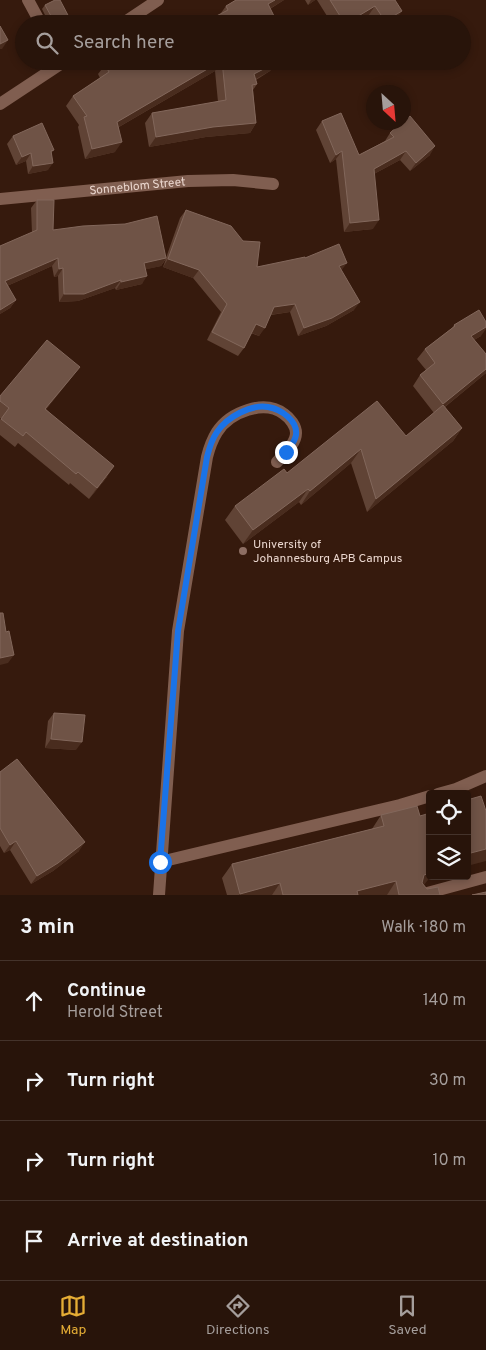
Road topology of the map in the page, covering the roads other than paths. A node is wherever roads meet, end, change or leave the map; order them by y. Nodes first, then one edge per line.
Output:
1 (28, 0) edge
2 (158, 0) edge
3 (36, 15) edge
4 (136, 15) edge
5 (51, 70) edge
6 (0, 104) edge
7 (273, 184) dead end
8 (0, 199) edge
9 (277, 462) dead end
10 (486, 776) edge
11 (452, 790) edge
12 (426, 797) edge
13 (160, 862) junction
14 (486, 877) edge
15 (159, 895) edge
16 (420, 895) edge

1 - 3 street
2 - 4 street
5 - 6 street
7 - 8 street, Sonneblom Street
9 - 13 street
10 - 11 street
12 - 13 street
13 - 15 street
14 - 16 street

